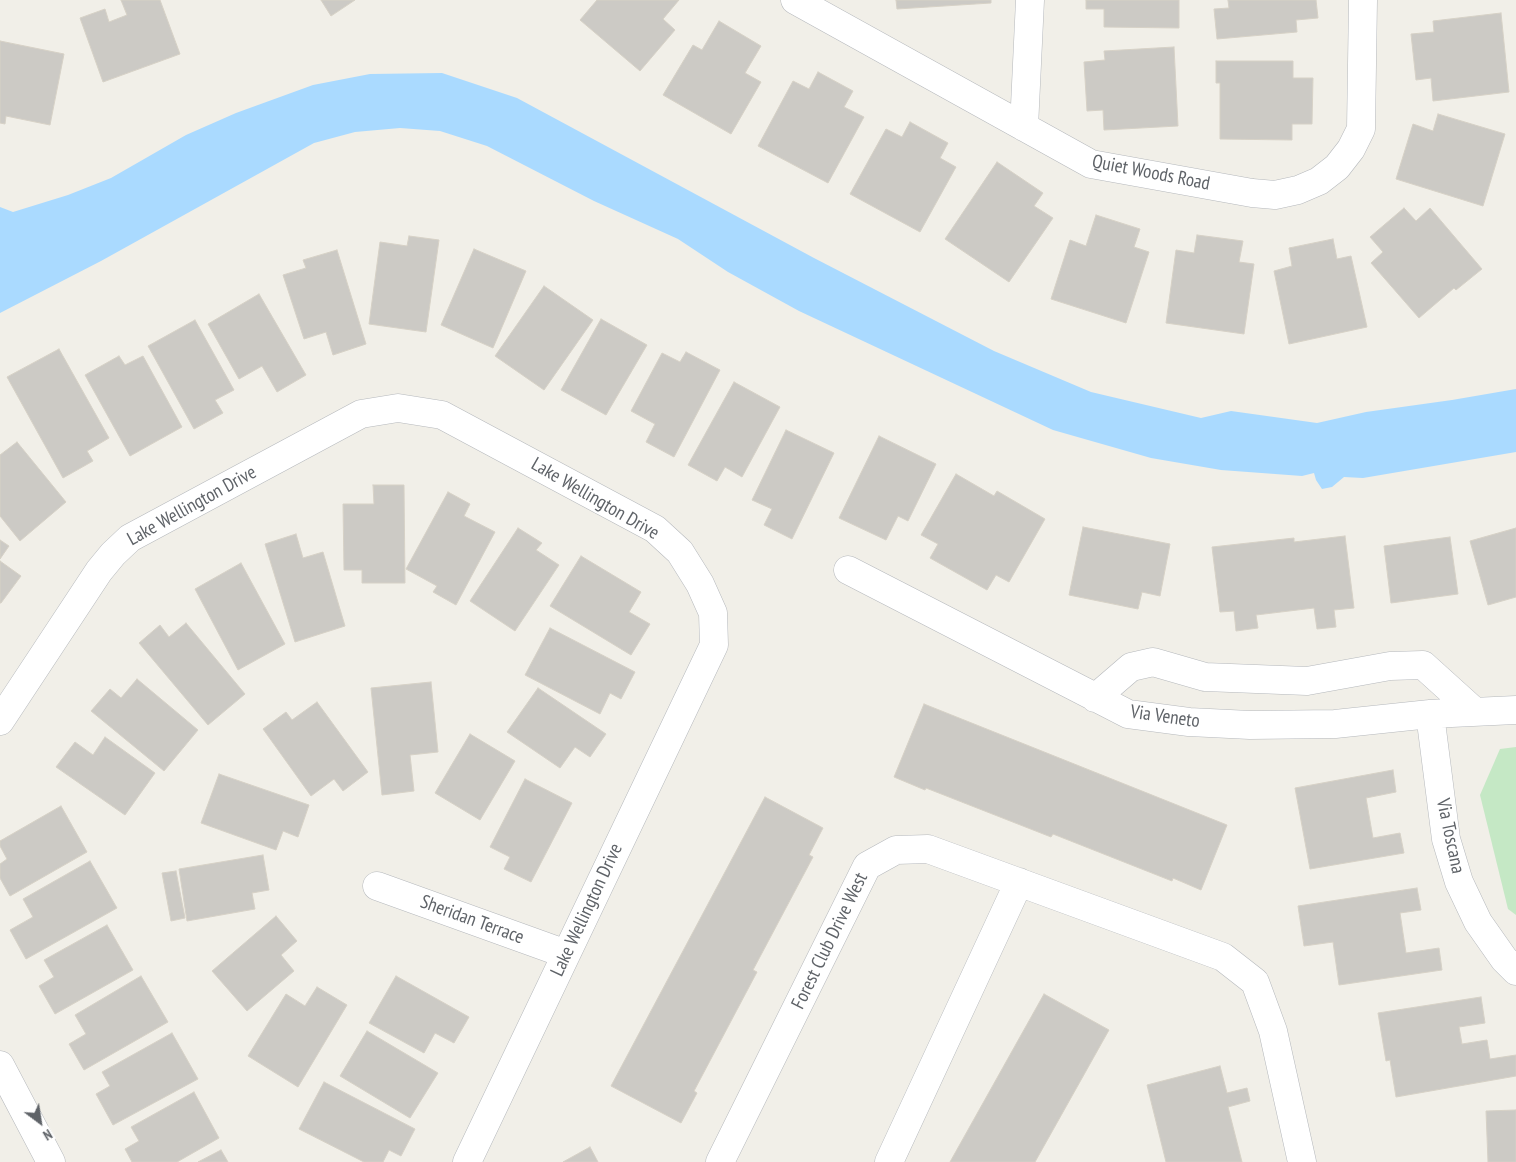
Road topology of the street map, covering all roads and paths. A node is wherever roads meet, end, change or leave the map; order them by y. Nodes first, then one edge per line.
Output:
1 (794, 0) edge
2 (1030, 0) edge
3 (1363, 0) edge
4 (1024, 127) junction
5 (848, 570) dead end
6 (1095, 698) junction
7 (1516, 710) edge
8 (1476, 712) junction
9 (1430, 714) junction
10 (0, 721) edge
11 (1019, 882) junction
12 (377, 886) dead end
13 (566, 954) junction
14 (1516, 971) edge
15 (0, 1065) edge
16 (51, 1162) edge
17 (467, 1162) edge
18 (720, 1162) edge
19 (889, 1162) edge
20 (1302, 1162) edge

1 - 4 street, Quiet Woods Road
2 - 4 street
3 - 4 street, Quiet Woods Road
5 - 6 street, Via Veneto
6 - 8 street
6 - 9 street, Via Veneto
7 - 8 street, Via Veneto
8 - 9 street, Via Veneto
9 - 14 street, Via Toscana
10 - 13 street, Lake Wellington Drive
11 - 18 street, Forest Club Drive West
11 - 19 street
11 - 20 street, Forest Club Drive West
12 - 13 street, Sheridan Terrace
13 - 17 street, Lake Wellington Drive
15 - 16 street

